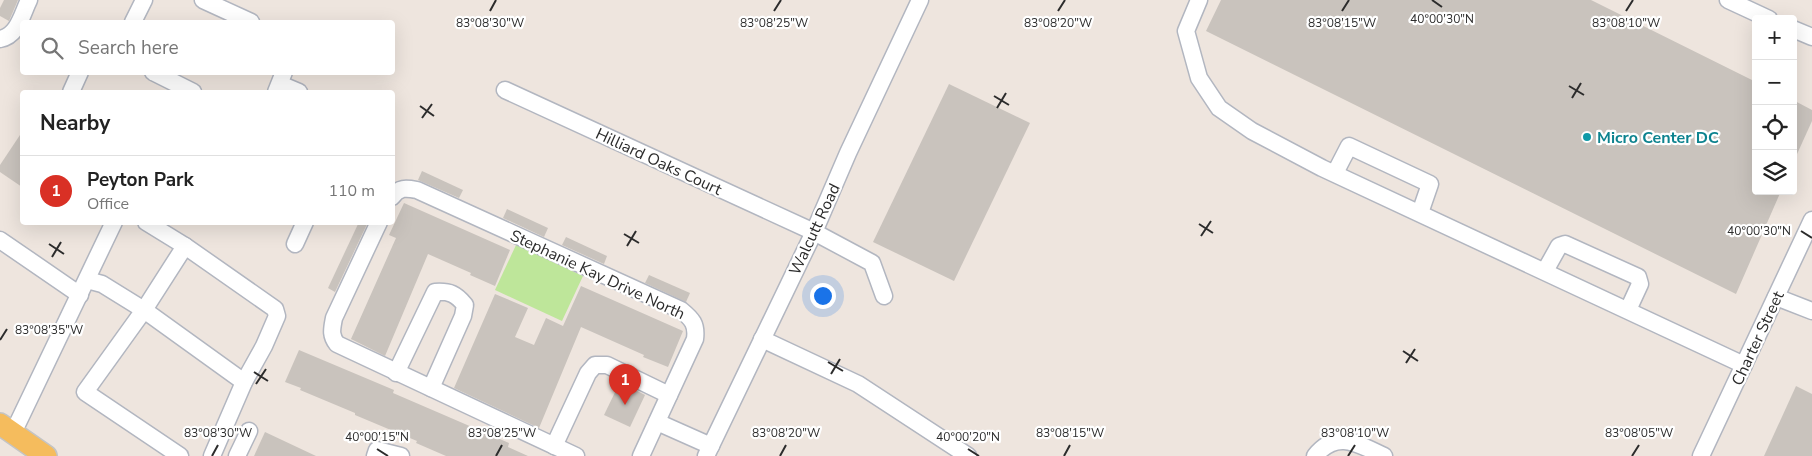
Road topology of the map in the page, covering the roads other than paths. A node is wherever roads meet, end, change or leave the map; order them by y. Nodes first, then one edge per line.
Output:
1 (29, 0) edge
2 (144, 0) edge
3 (203, 0) edge
4 (920, 0) edge
5 (1199, 0) edge
6 (1728, 0) edge
7 (1760, 15) edge
8 (134, 20) edge
9 (247, 20) edge
10 (1797, 31) edge
11 (1812, 38) edge
12 (0, 39) edge
13 (79, 75) edge
14 (157, 75) edge
15 (280, 83) edge
16 (176, 89) edge
17 (72, 90) edge
18 (295, 90) edge
19 (505, 90) dead end
20 (1335, 173) junction
21 (396, 193) edge
22 (1420, 213) junction
23 (1812, 220) edge
24 (113, 225) edge
25 (151, 225) edge
26 (304, 225) edge
27 (378, 225) edge
28 (814, 232) junction
29 (0, 240) edge
30 (294, 244) dead end
31 (185, 246) junction
32 (1545, 271) junction
33 (87, 280) junction
34 (80, 295) junction
35 (884, 296) dead end
36 (1776, 296) junction
37 (144, 310) junction
38 (1628, 310) junction
39 (1812, 311) edge
40 (762, 339) junction
41 (1744, 365) junction
42 (396, 372) junction
43 (244, 382) junction
44 (431, 388) junction
45 (669, 395) junction
46 (657, 422) junction
47 (7, 428) edge
48 (249, 431) dead end
49 (554, 446) junction
50 (708, 451) edge
51 (46, 456) edge
52 (180, 456) edge
53 (212, 456) edge
54 (237, 456) edge
55 (374, 456) edge
56 (401, 456) edge
57 (576, 456) edge
58 (641, 456) edge
59 (968, 456) edge
60 (1315, 456) edge
61 (1384, 456) edge
62 (1701, 456) edge

1 - 12 street
2 - 8 street
3 - 9 street
4 - 28 street, Walcutt Road
5 - 20 street
6 - 7 street
10 - 11 street
13 - 17 street
14 - 16 street
15 - 18 street
19 - 28 street, Hilliard Oaks Court
20 - 22 street
20 - 22 street
21 - 45 street, Stephanie Kay Drive North
22 - 32 street
23 - 36 street, Charter Street
24 - 33 street
25 - 31 street
26 - 30 street
27 - 42 street
28 - 35 street, Hilliard Oaks Court
28 - 40 street, Walcutt Road
29 - 34 street
31 - 37 street
31 - 43 street
32 - 38 street
32 - 38 street
33 - 34 street
33 - 37 street
34 - 47 street
36 - 39 street
36 - 41 street, Charter Street
37 - 43 street
37 - 52 street
38 - 41 street
40 - 50 street, Walcutt Road
40 - 59 street
41 - 62 street, Charter Street
42 - 44 street
42 - 44 street
43 - 53 street
44 - 49 street
45 - 46 street, Stephanie Kay Drive North
45 - 49 street
46 - 50 street
46 - 58 street, Stephanie Kay Drive North
47 - 51 main road
48 - 54 street
49 - 57 street
55 - 56 street
60 - 61 street

